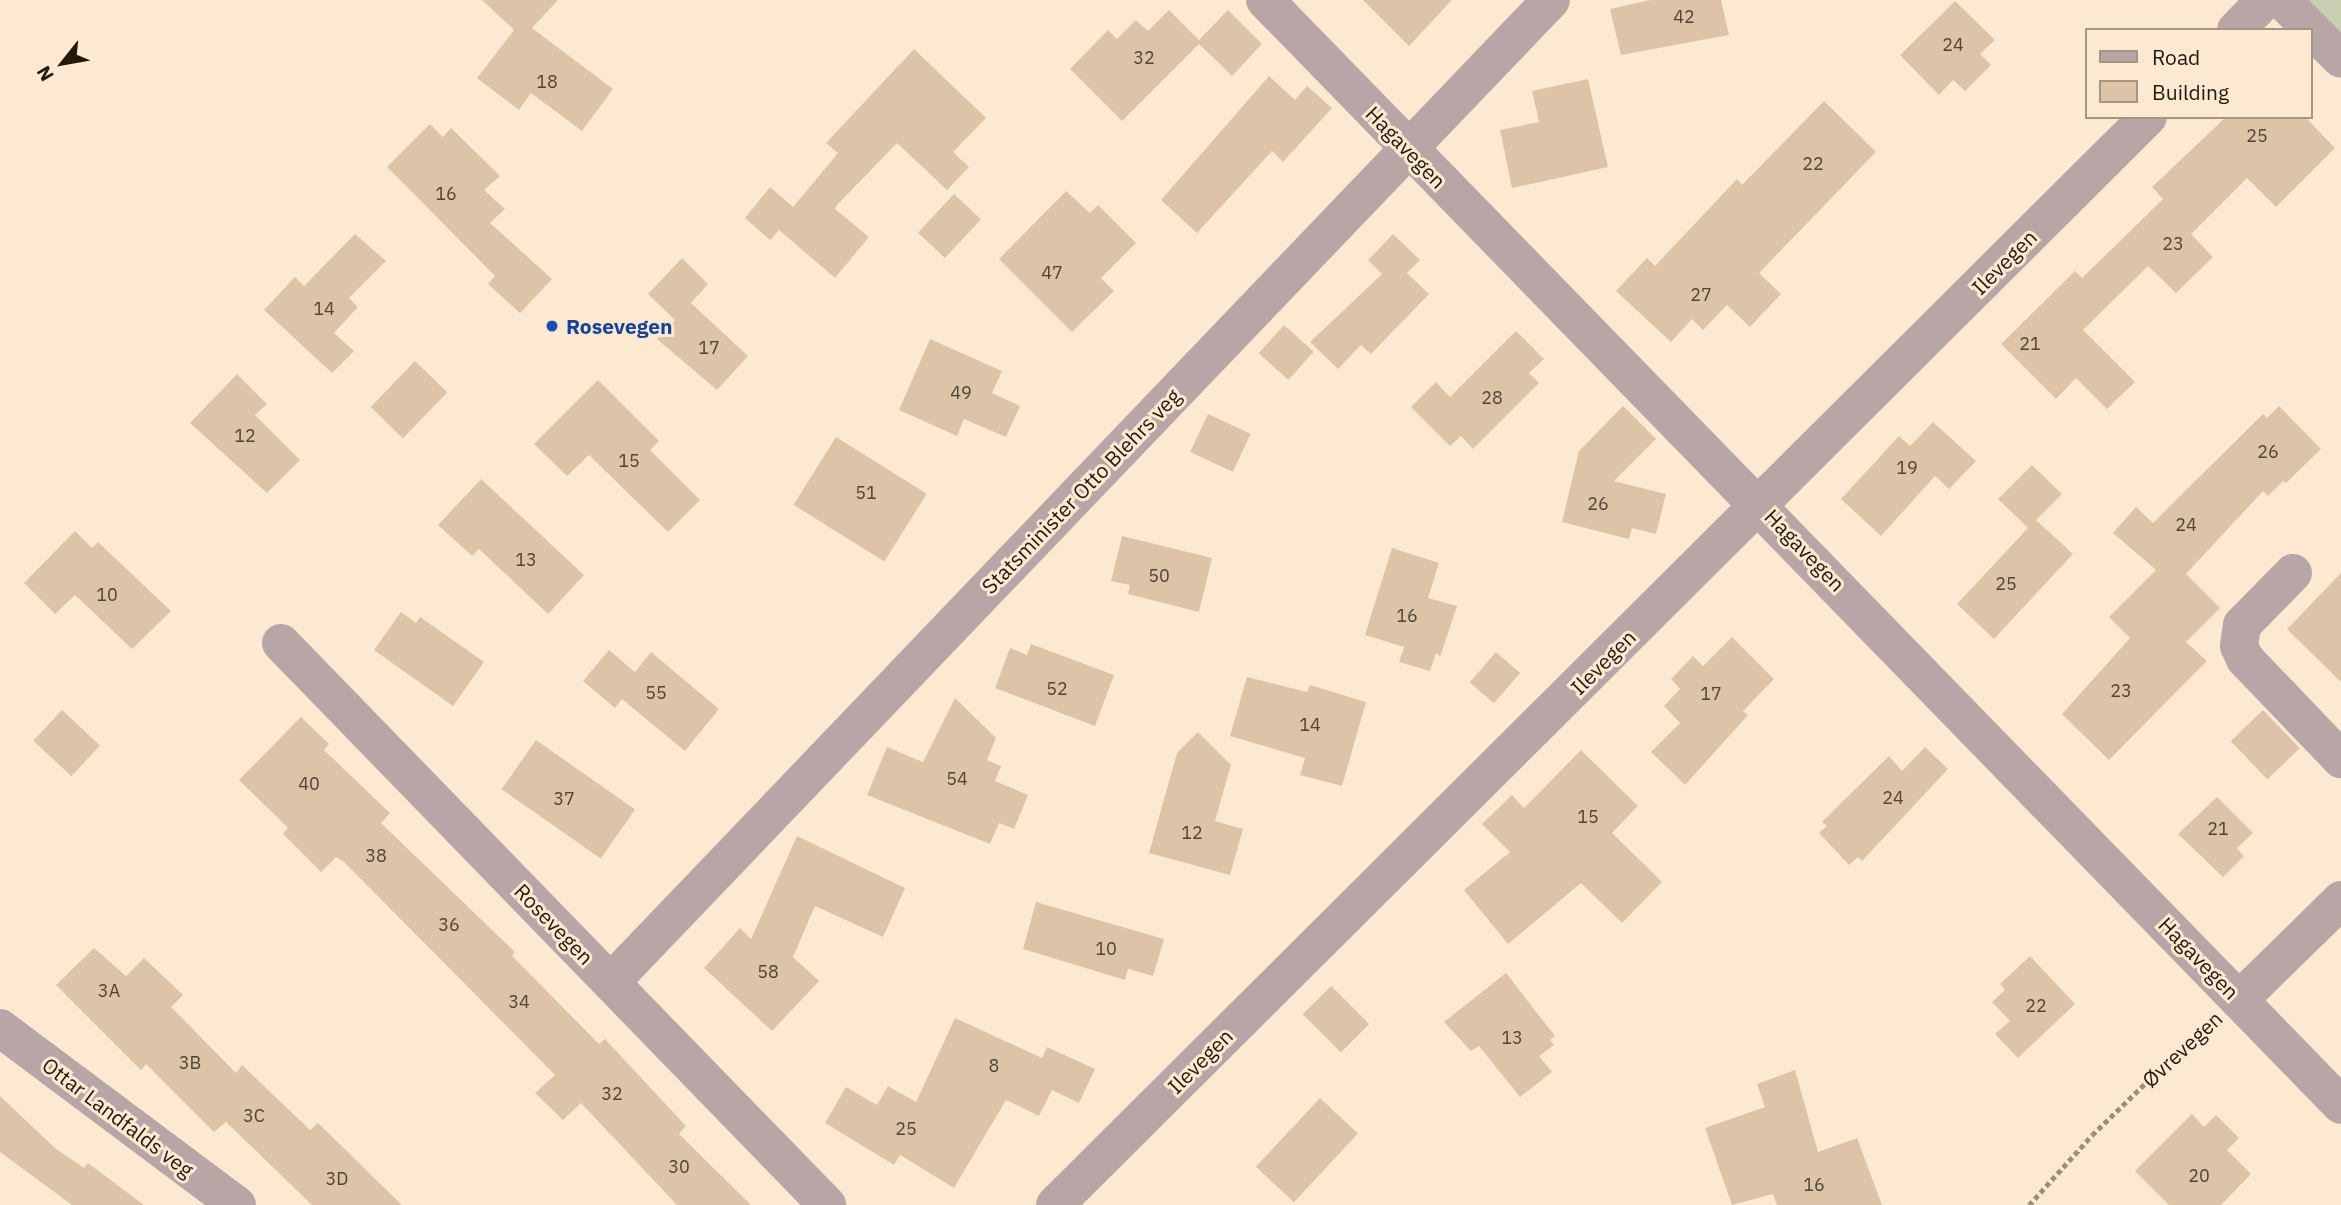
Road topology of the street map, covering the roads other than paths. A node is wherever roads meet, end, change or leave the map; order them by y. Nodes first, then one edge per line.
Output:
1 (1265, 0) edge
2 (1551, 0) edge
3 (2265, 0) edge
4 (2282, 0) edge
5 (2238, 28) edge
6 (2310, 28) edge
7 (2313, 31) edge
8 (2341, 59) edge
9 (2146, 119) edge
10 (1408, 151) junction
11 (1761, 505) junction
12 (2293, 573) dead end
13 (281, 643) dead end
14 (2341, 759) edge
15 (2341, 900) edge
16 (611, 982) junction
17 (2239, 1000) junction
18 (0, 1027) edge
19 (2341, 1105) edge
20 (237, 1205) edge
21 (827, 1205) edge
22 (1055, 1205) edge

1 - 10 street, Hagavegen
2 - 10 street, Statsminister Otto Blehrs veg
3 - 5 street
4 - 6 street
7 - 8 street
9 - 11 street, Ilevegen
10 - 11 street, Hagavegen
10 - 16 street, Statsminister Otto Blehrs veg
11 - 17 street, Hagavegen
11 - 22 street, Ilevegen
12 - 14 street
13 - 16 street, Rosevegen
15 - 17 street, Øvrevegen
16 - 21 street, Rosevegen
17 - 19 street, Hagavegen
18 - 20 street, Ottar Landfalds veg

